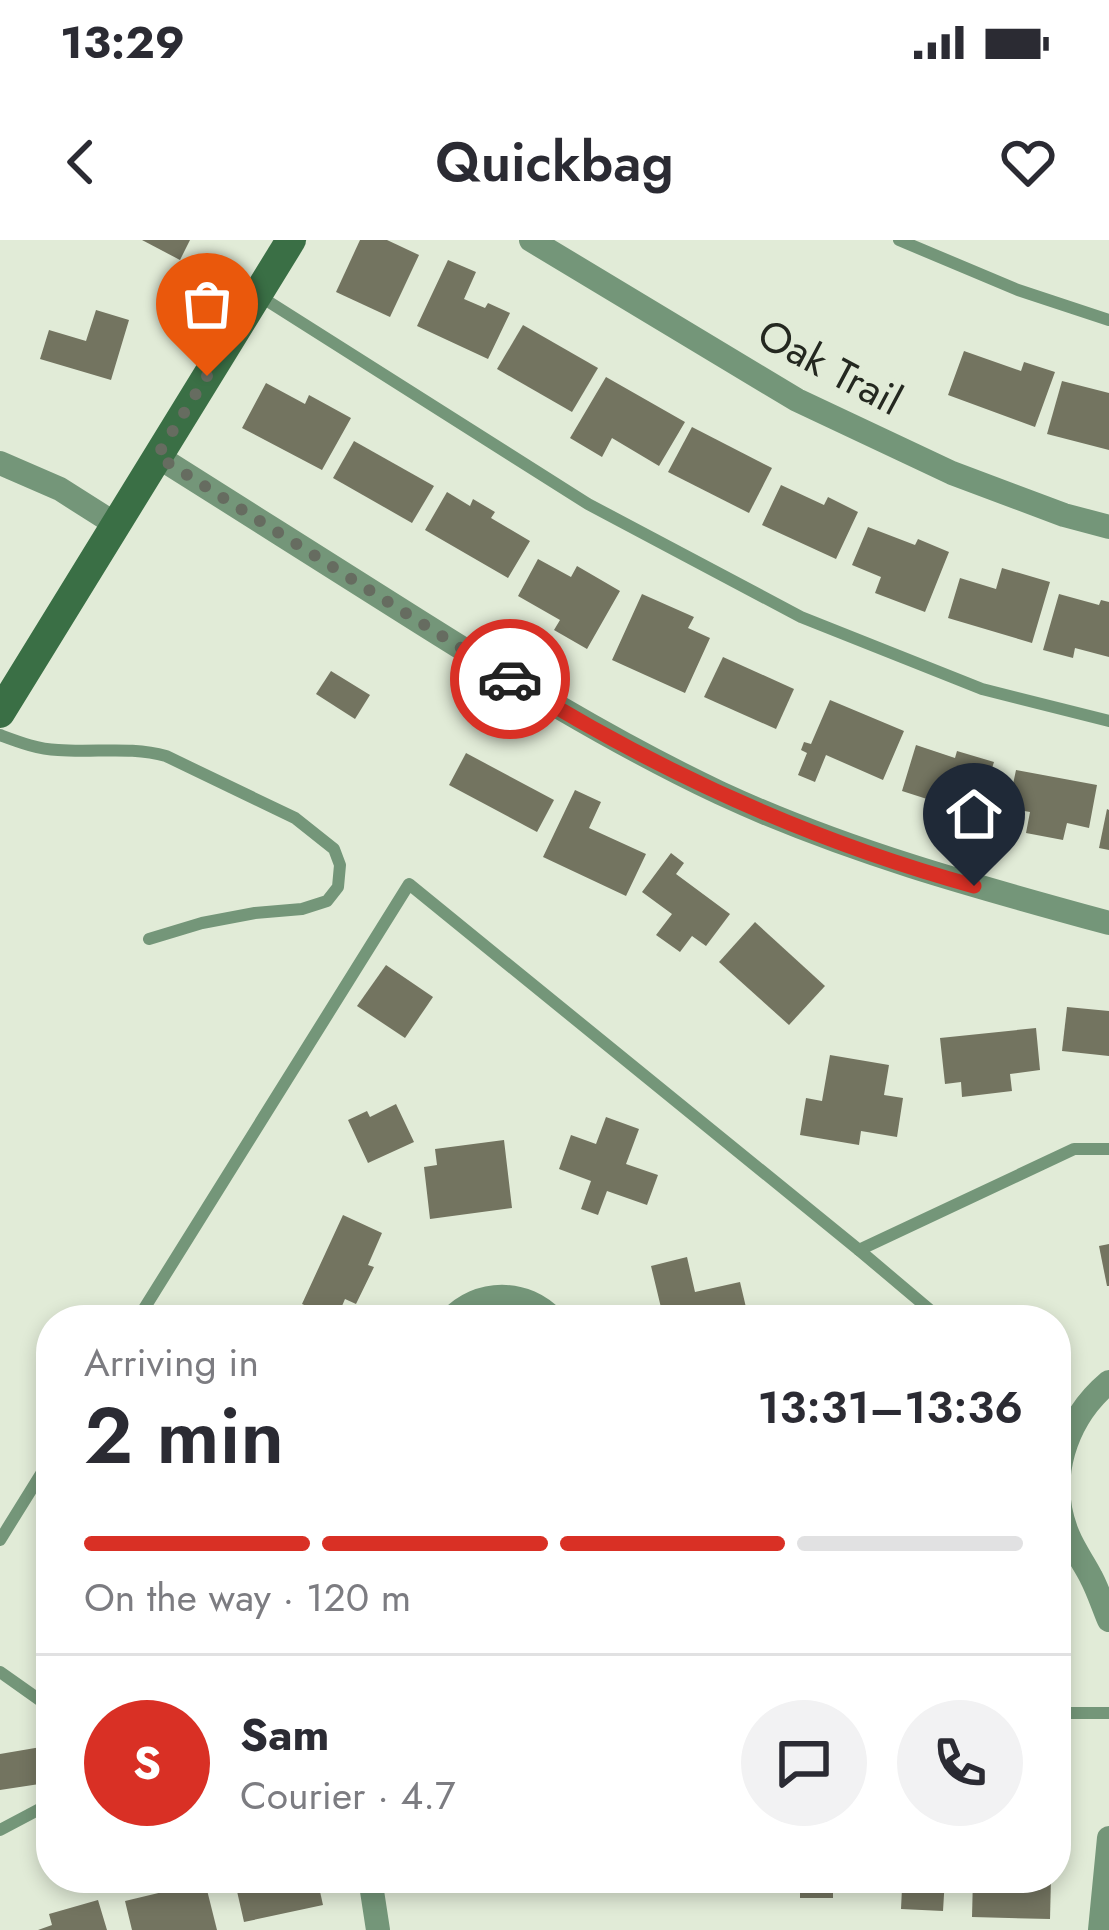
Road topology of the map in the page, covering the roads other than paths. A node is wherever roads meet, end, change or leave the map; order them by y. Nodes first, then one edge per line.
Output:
1 (291, 240) edge
2 (531, 240) edge
3 (899, 240) edge
4 (257, 295) junction
5 (1109, 320) edge
6 (157, 456) junction
7 (0, 463) edge
8 (115, 524) junction
9 (1109, 527) edge
10 (1, 714) edge
11 (1109, 721) edge
12 (1109, 923) edge
13 (149, 939) dead end
14 (1109, 1149) edge
15 (859, 1250) junction
16 (146, 1305) edge
17 (469, 1305) edge
18 (538, 1305) edge
19 (924, 1305) edge
20 (1109, 1382) edge
21 (1071, 1431) edge
22 (36, 1482) edge
23 (0, 1540) edge
24 (1071, 1541) edge
25 (1109, 1620) edge
26 (0, 1672) edge
27 (36, 1697) edge
28 (1071, 1713) edge
29 (1109, 1713) edge
30 (36, 1811) edge
31 (0, 1830) edge
32 (1109, 1838) edge
33 (372, 1893) edge
34 (378, 1930) edge
35 (1100, 1930) edge

1 - 4 street
2 - 9 street, Oak Trail
3 - 5 lane
4 - 6 street
4 - 11 lane
6 - 8 street
6 - 12 street
7 - 8 street
8 - 10 street
10 - 13 lane
14 - 15 lane
15 - 16 lane
15 - 19 lane
17 - 18 street
20 - 21 street
22 - 23 lane
24 - 25 street
26 - 27 lane
28 - 29 lane
30 - 31 lane
32 - 35 street
33 - 34 street

